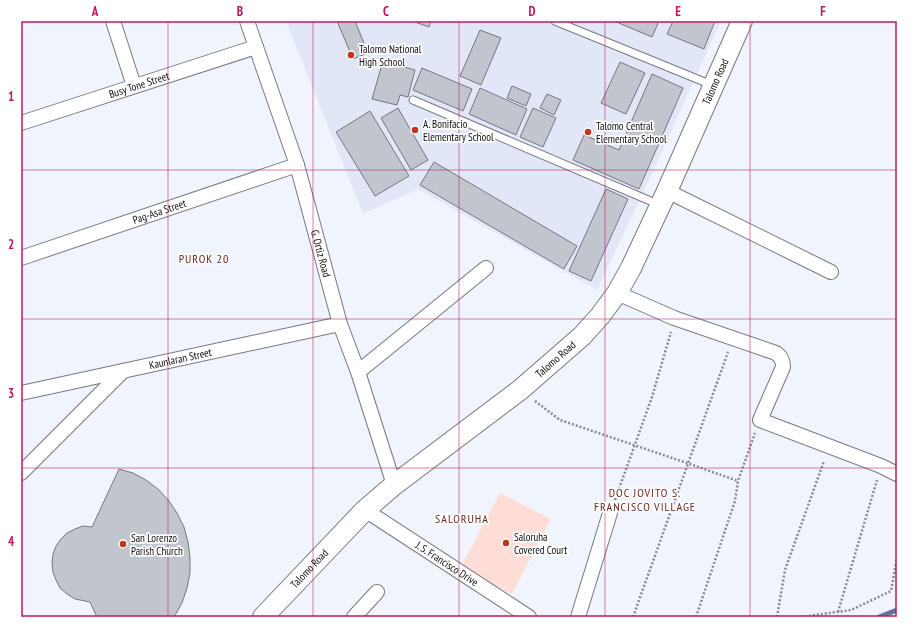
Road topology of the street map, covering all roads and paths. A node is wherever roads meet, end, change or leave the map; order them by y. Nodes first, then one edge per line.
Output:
1 (113, 21) edge
2 (247, 21) edge
3 (555, 21) edge
4 (742, 21) edge
5 (256, 47) junction
6 (134, 86) junction
7 (714, 86) junction
8 (413, 100) dead end
9 (21, 123) edge
10 (297, 165) junction
11 (664, 198) junction
12 (21, 258) edge
13 (486, 268) dead end
14 (831, 272) dead end
15 (617, 293) junction
16 (674, 318) junction
17 (340, 324) junction
18 (733, 338) junction
19 (123, 371) junction
20 (358, 372) junction
21 (520, 390) junction
22 (21, 393) edge
23 (760, 420) junction
24 (634, 445) junction
25 (829, 447) junction
26 (688, 463) junction
27 (881, 466) junction
28 (21, 473) edge
29 (897, 474) edge
30 (738, 481) junction
31 (394, 485) junction
32 (365, 510) junction
33 (610, 513) joint
34 (897, 558) edge
35 (377, 592) dead end
36 (838, 612) junction
37 (263, 617) edge
38 (354, 617) edge
39 (529, 617) edge
40 (578, 617) edge
41 (633, 617) edge
42 (696, 617) edge
43 (777, 617) edge
44 (801, 617) edge

1 - 6 street
2 - 5 street, G. Ortiz Road
3 - 7 lane
4 - 7 street, Talomo Road
5 - 6 street, Busy Tone Street
5 - 10 street, G. Ortiz Road
6 - 9 street, Busy Tone Street
7 - 11 street, Talomo Road
8 - 11 lane
10 - 12 street, Pag-Asa Street
10 - 17 street, G. Ortiz Road
11 - 14 street
11 - 15 street, Talomo Road
13 - 20 street
15 - 16 street
15 - 21 street, Talomo Road
16 - 18 street
16 - 24 path
17 - 19 street, Kaunlaran Street
17 - 20 street, G. Ortiz Road
18 - 23 street
18 - 26 path
19 - 22 street, Kaunlaran Street
19 - 28 street
20 - 31 street, G. Ortiz Road
21 - 24 path
21 - 31 street, Talomo Road
23 - 25 street
23 - 30 path
24 - 26 path
24 - 33 path
25 - 27 street
25 - 43 path
26 - 30 path
26 - 41 path
27 - 29 street
27 - 36 path
30 - 42 path
31 - 32 street, Talomo Road
32 - 37 street, Talomo Road
32 - 39 street, J. S. Francisco Drive
33 - 40 street
34 - 36 path
35 - 38 street
36 - 44 path

